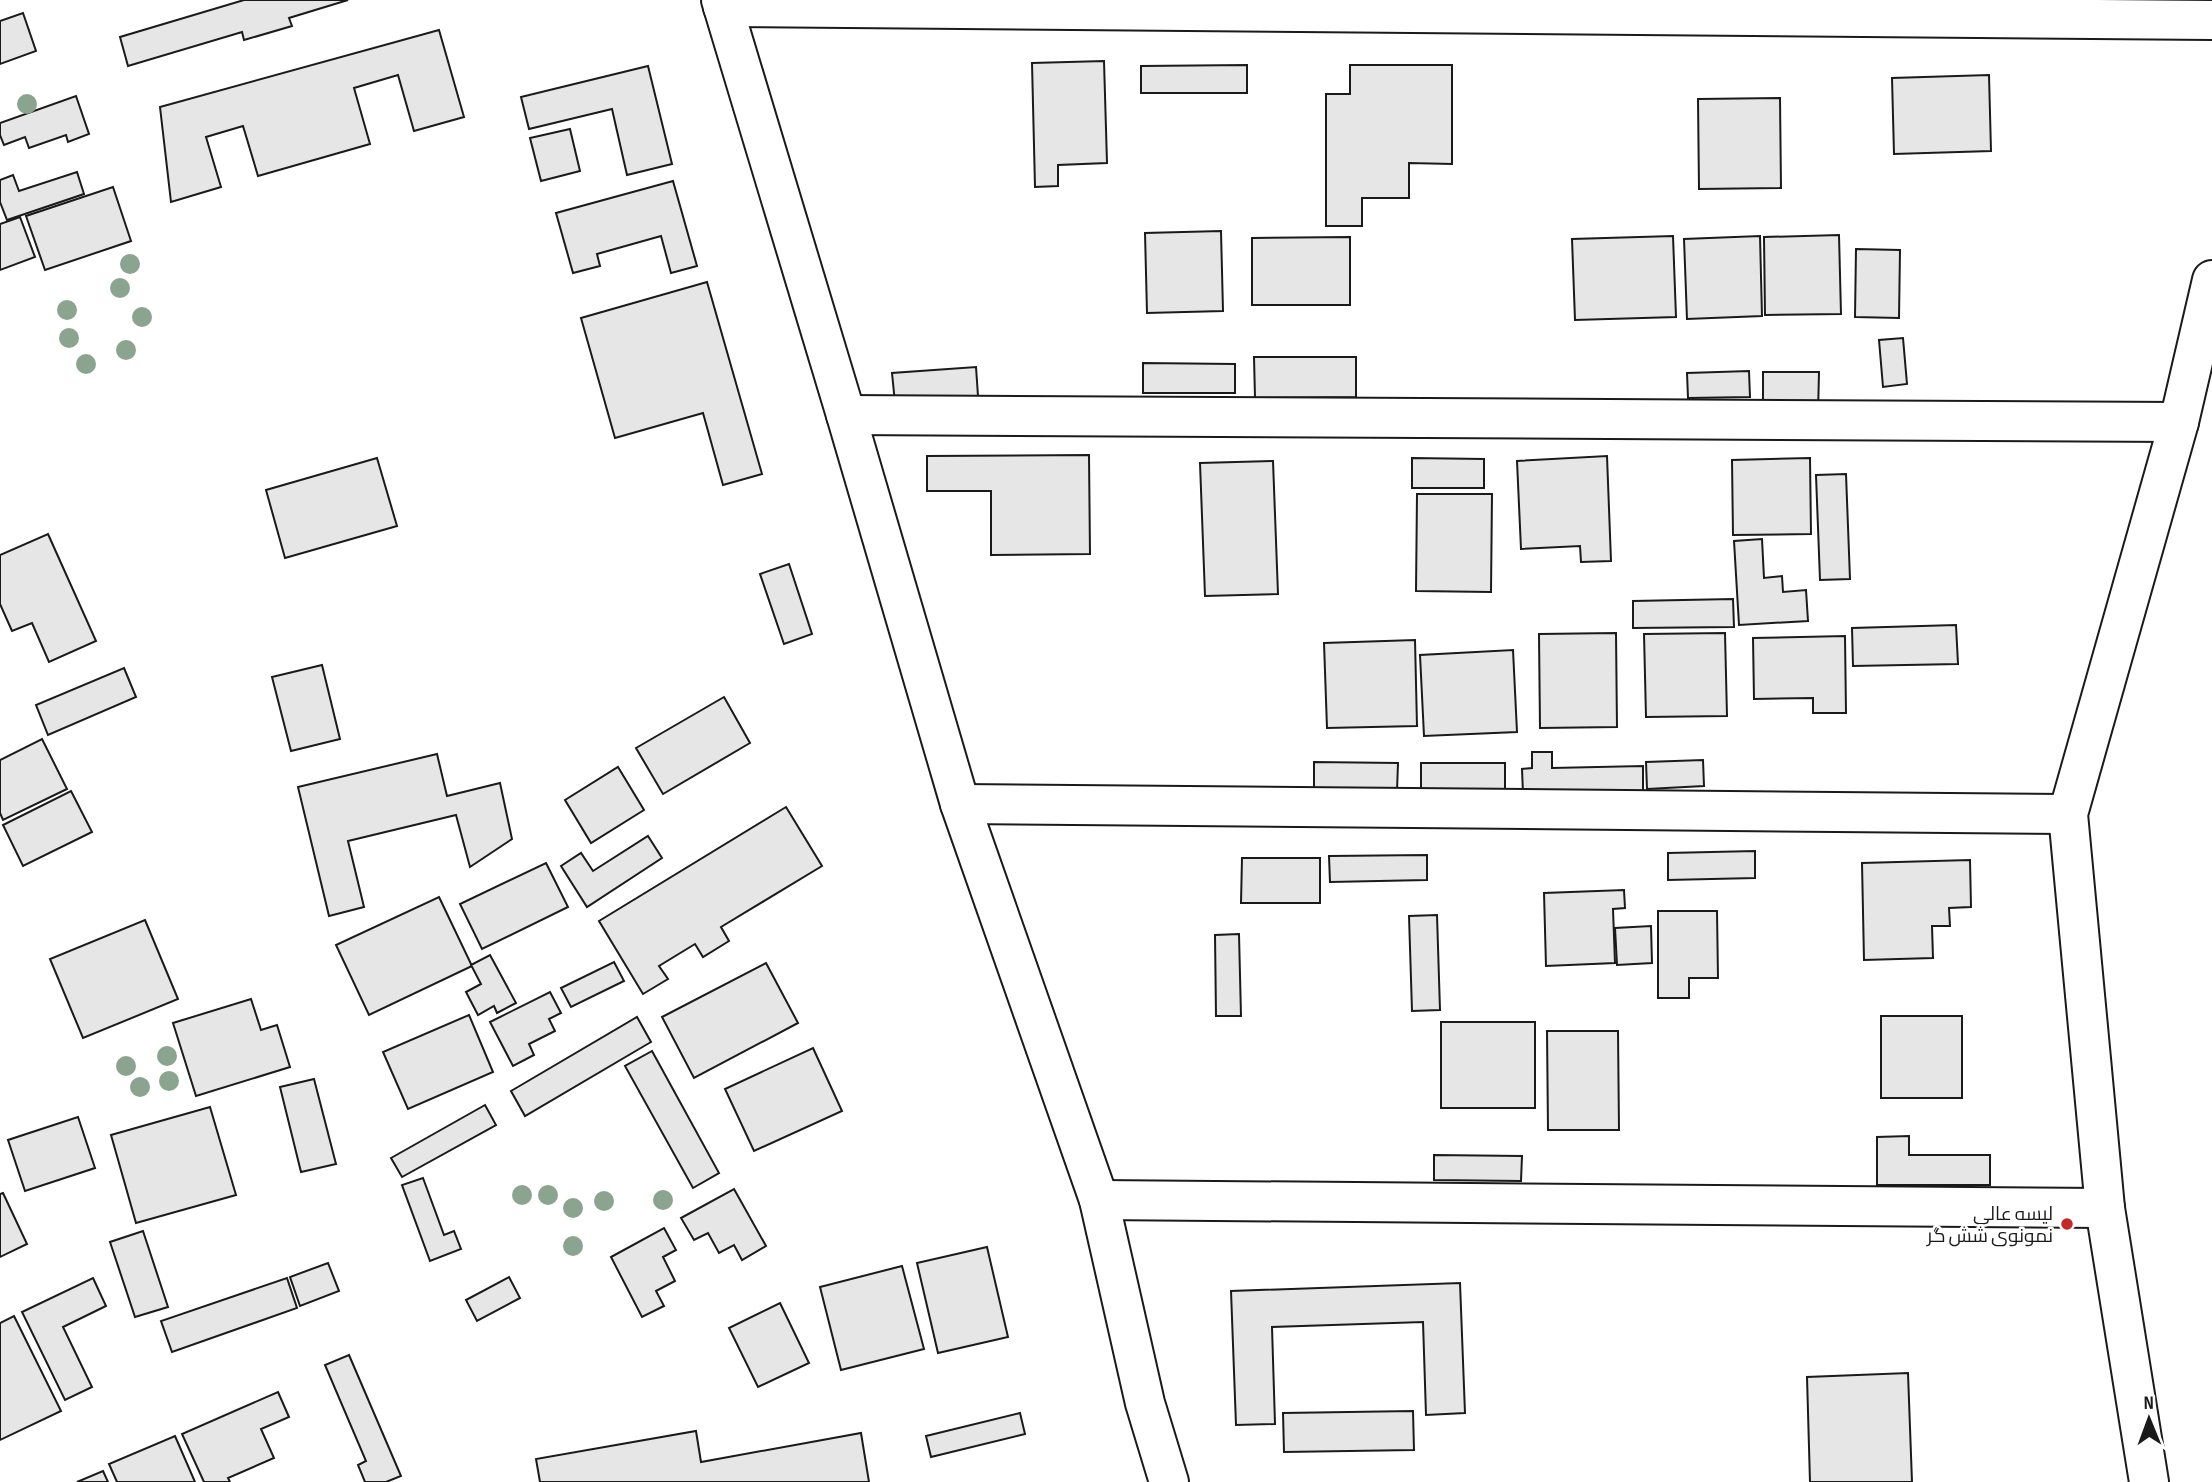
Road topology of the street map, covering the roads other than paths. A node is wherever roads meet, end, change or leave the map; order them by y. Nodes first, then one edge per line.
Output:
1 (722, 3) edge
2 (2212, 20) edge
3 (2212, 280) edge
4 (846, 415) junction
5 (2179, 422) junction
6 (960, 804) junction
7 (2068, 814) junction
8 (1099, 1200) junction
9 (2105, 1208) junction
10 (1169, 1482) edge
11 (2149, 1482) edge

1 - 2 street
1 - 4 street
3 - 5 street
4 - 5 street
4 - 6 street
5 - 7 street
6 - 7 street
6 - 8 street
7 - 9 street
8 - 9 street
8 - 10 street
9 - 11 street

